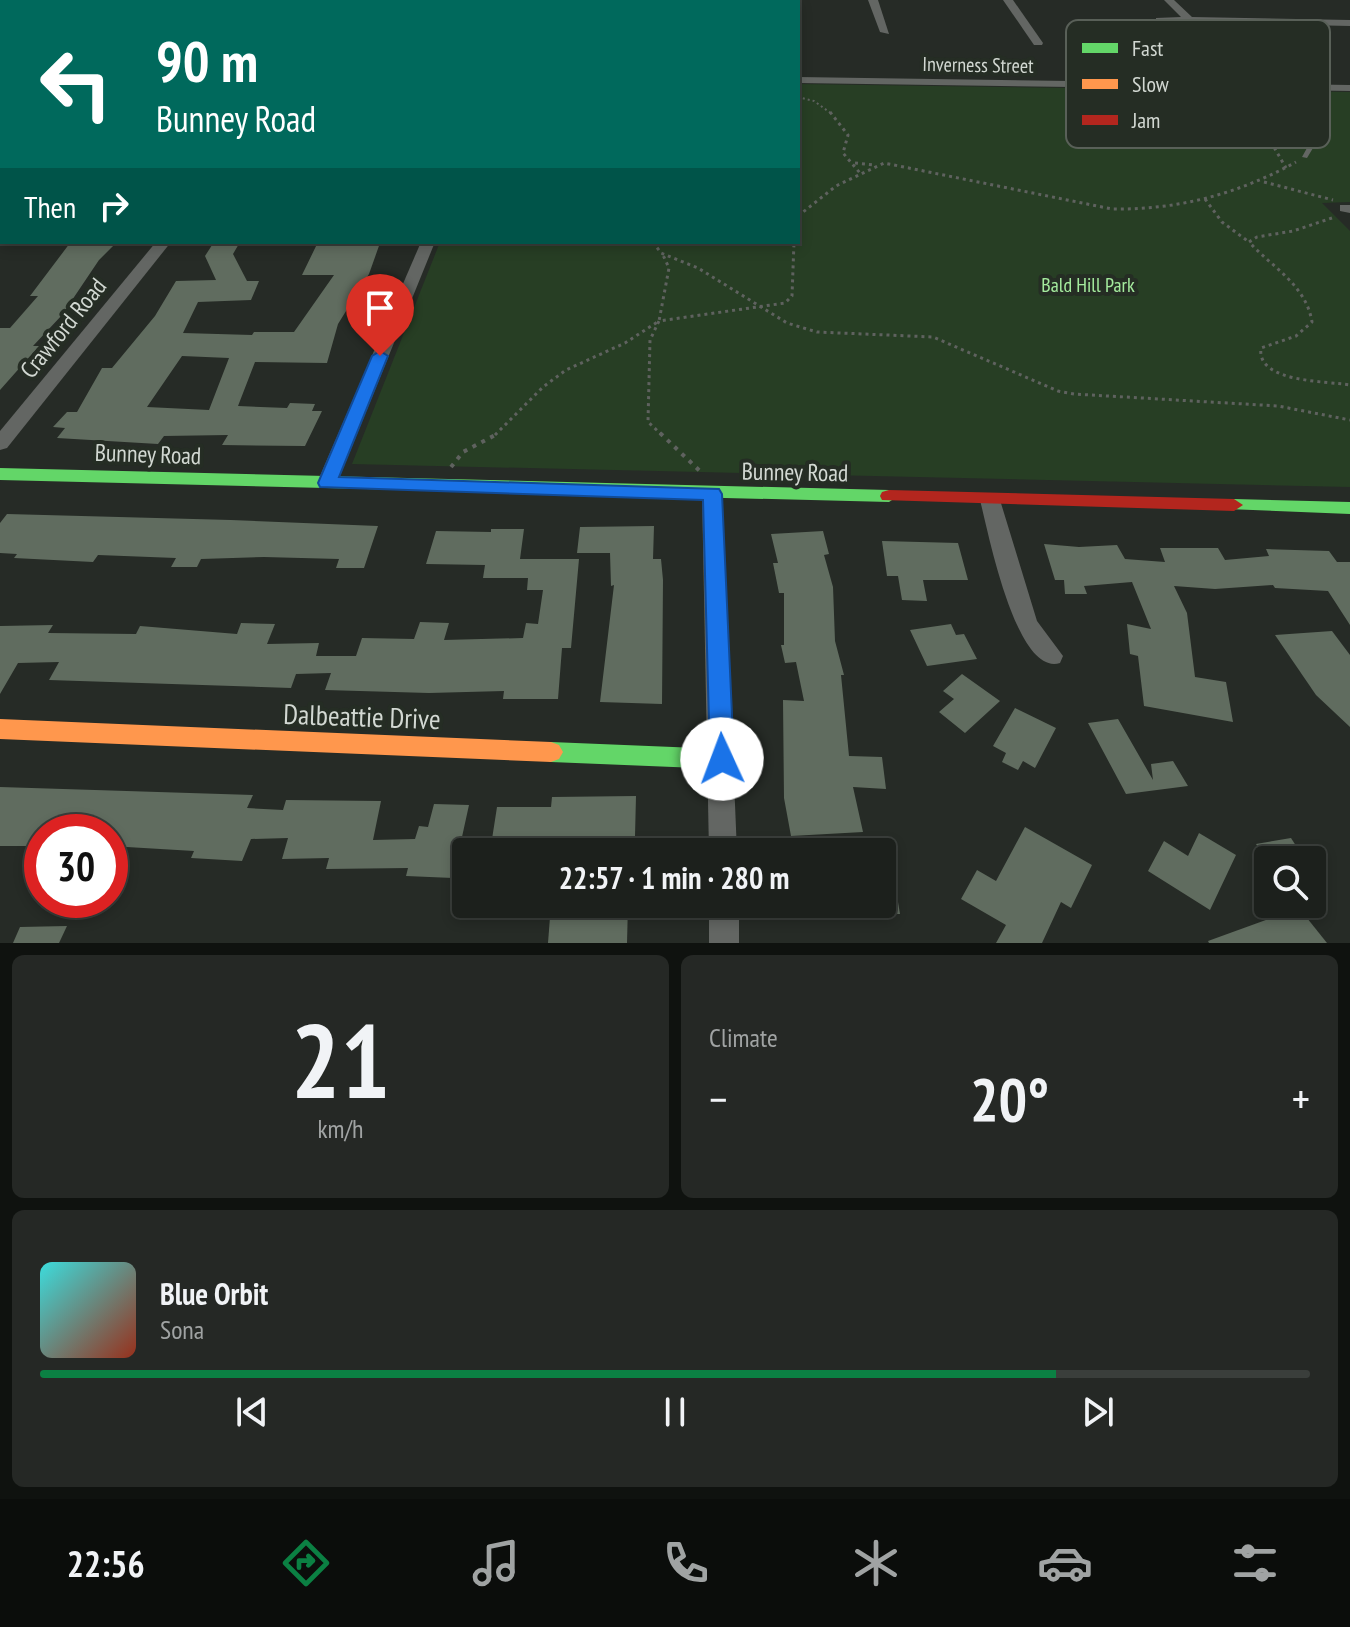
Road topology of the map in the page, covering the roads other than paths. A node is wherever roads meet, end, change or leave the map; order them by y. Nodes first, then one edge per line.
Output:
1 (873, 0) edge
2 (1008, 0) edge
3 (1169, 0) edge
4 (1189, 20) edge
5 (1330, 23) edge
6 (1350, 23) edge
7 (885, 32) dead end
8 (1038, 43) dead end
9 (800, 80) edge
10 (1066, 84) edge
11 (1330, 88) edge
12 (1350, 88) edge
13 (1310, 148) edge
14 (1305, 157) road end
15 (162, 244) edge
16 (427, 244) edge
17 (0, 444) edge
18 (0, 474) edge
19 (327, 483) junction
20 (708, 484) junction
21 (990, 500) junction
22 (1350, 508) edge
23 (1051, 656) dead end
24 (0, 729) edge
25 (722, 759) junction
26 (723, 838) edge
27 (724, 918) edge
28 (724, 943) edge

1 - 7 street
2 - 8 street
3 - 4 street
5 - 6 street
9 - 10 street, Inverness Street
11 - 12 street, Inverness Street
13 - 14 lane
15 - 17 street, Crawford Road
16 - 19 street
18 - 19 street, Bunney Road
19 - 20 street, Bunney Road
20 - 21 street, Bunney Road
20 - 25 street
21 - 22 street, Bunney Road
21 - 23 street
24 - 25 street, Dalbeattie Drive
25 - 26 street
27 - 28 street

